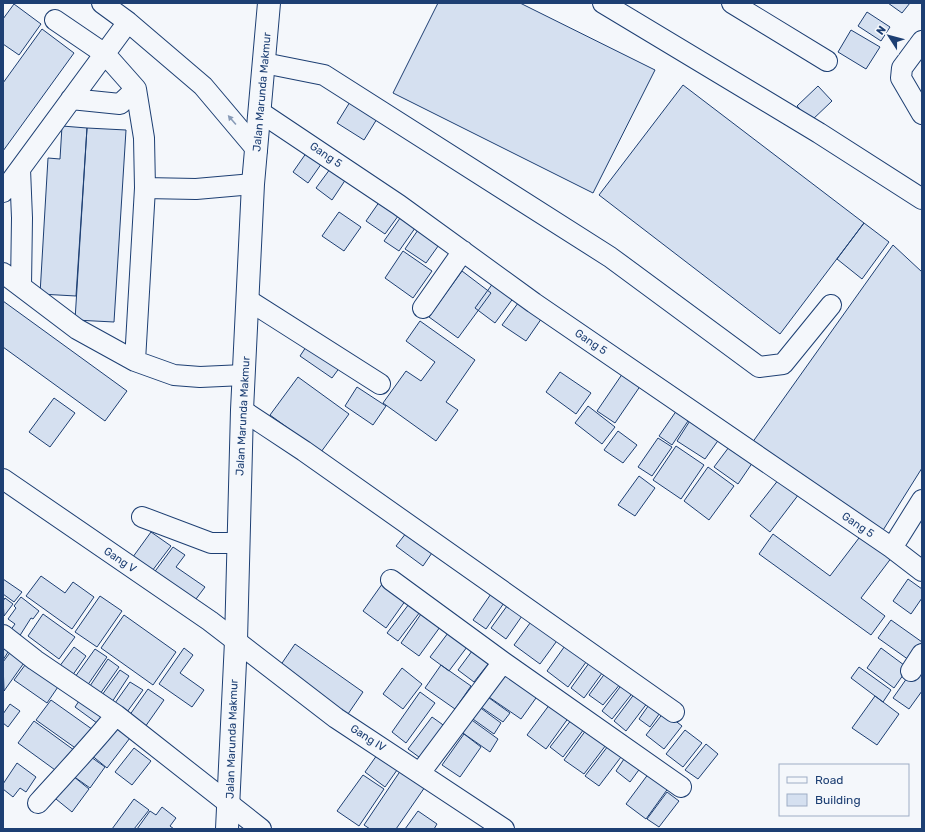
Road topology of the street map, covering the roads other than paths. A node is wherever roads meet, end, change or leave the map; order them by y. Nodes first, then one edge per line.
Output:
1 (102, 3) edge
2 (269, 3) edge
3 (603, 3) edge
4 (732, 3) edge
5 (55, 20) dead end
6 (128, 22) junction
7 (922, 40) edge
8 (105, 54) junction
9 (827, 61) dead end
10 (264, 63) junction
11 (136, 89) junction
12 (72, 99) junction
13 (260, 112) junction
14 (922, 114) edge
15 (257, 150) junction
16 (20, 169) junction
17 (253, 184) junction
18 (145, 188) junction
19 (3, 192) edge
20 (922, 198) edge
21 (463, 251) junction
22 (3, 273) edge
23 (20, 286) junction
24 (248, 300) junction
25 (831, 305) dead end
26 (423, 308) dead end
27 (135, 361) junction
28 (244, 375) junction
29 (380, 384) dead end
30 (242, 410) junction
31 (3, 479) edge
32 (922, 500) edge
33 (142, 517) dead end
34 (238, 543) junction
35 (892, 548) junction
36 (922, 571) edge
37 (391, 580) dead end
38 (3, 635) edge
39 (236, 641) junction
40 (922, 654) edge
41 (503, 662) junction
42 (910, 671) dead end
43 (674, 712) dead end
44 (116, 715) junction
45 (420, 773) junction
46 (681, 787) dead end
47 (38, 802) dead end
48 (229, 806) junction
49 (227, 829) edge
50 (261, 829) edge
51 (504, 829) edge

1 - 6 street
2 - 10 main road, Jalan Marunda Makmur
3 - 20 street
4 - 9 street
5 - 8 street
6 - 8 street
15 -> 6 street
7 - 14 street
8 - 11 street
8 - 12 street
10 - 13 main road, Jalan Marunda Makmur
10 - 25 street
11 - 12 street
11 - 18 street
12 - 16 street
13 - 15 main road, Jalan Marunda Makmur
13 - 21 street, Gang 5
15 - 17 main road, Jalan Marunda Makmur
16 - 19 street
16 - 23 street
17 - 18 street
17 - 24 main road, Jalan Marunda Makmur
18 - 27 street
21 - 26 street
21 - 35 street, Gang 5
22 - 23 street
23 - 27 street
24 - 28 main road, Jalan Marunda Makmur
24 - 29 street
27 - 28 street
28 - 30 main road, Jalan Marunda Makmur
30 - 34 main road, Jalan Marunda Makmur
30 - 43 street
31 - 39 street, Gang V
32 - 35 street
33 - 34 street
34 - 39 main road, Jalan Marunda Makmur
35 - 36 street, Gang 5
37 - 41 street
38 - 44 street
39 - 45 street, Gang IV
39 - 48 main road, Jalan Marunda Makmur
40 - 42 street
41 - 45 street
41 - 46 street
44 - 47 street
44 - 48 street
45 - 51 street, Gang IV
48 - 49 main road, Jalan Marunda Makmur
48 - 50 street

